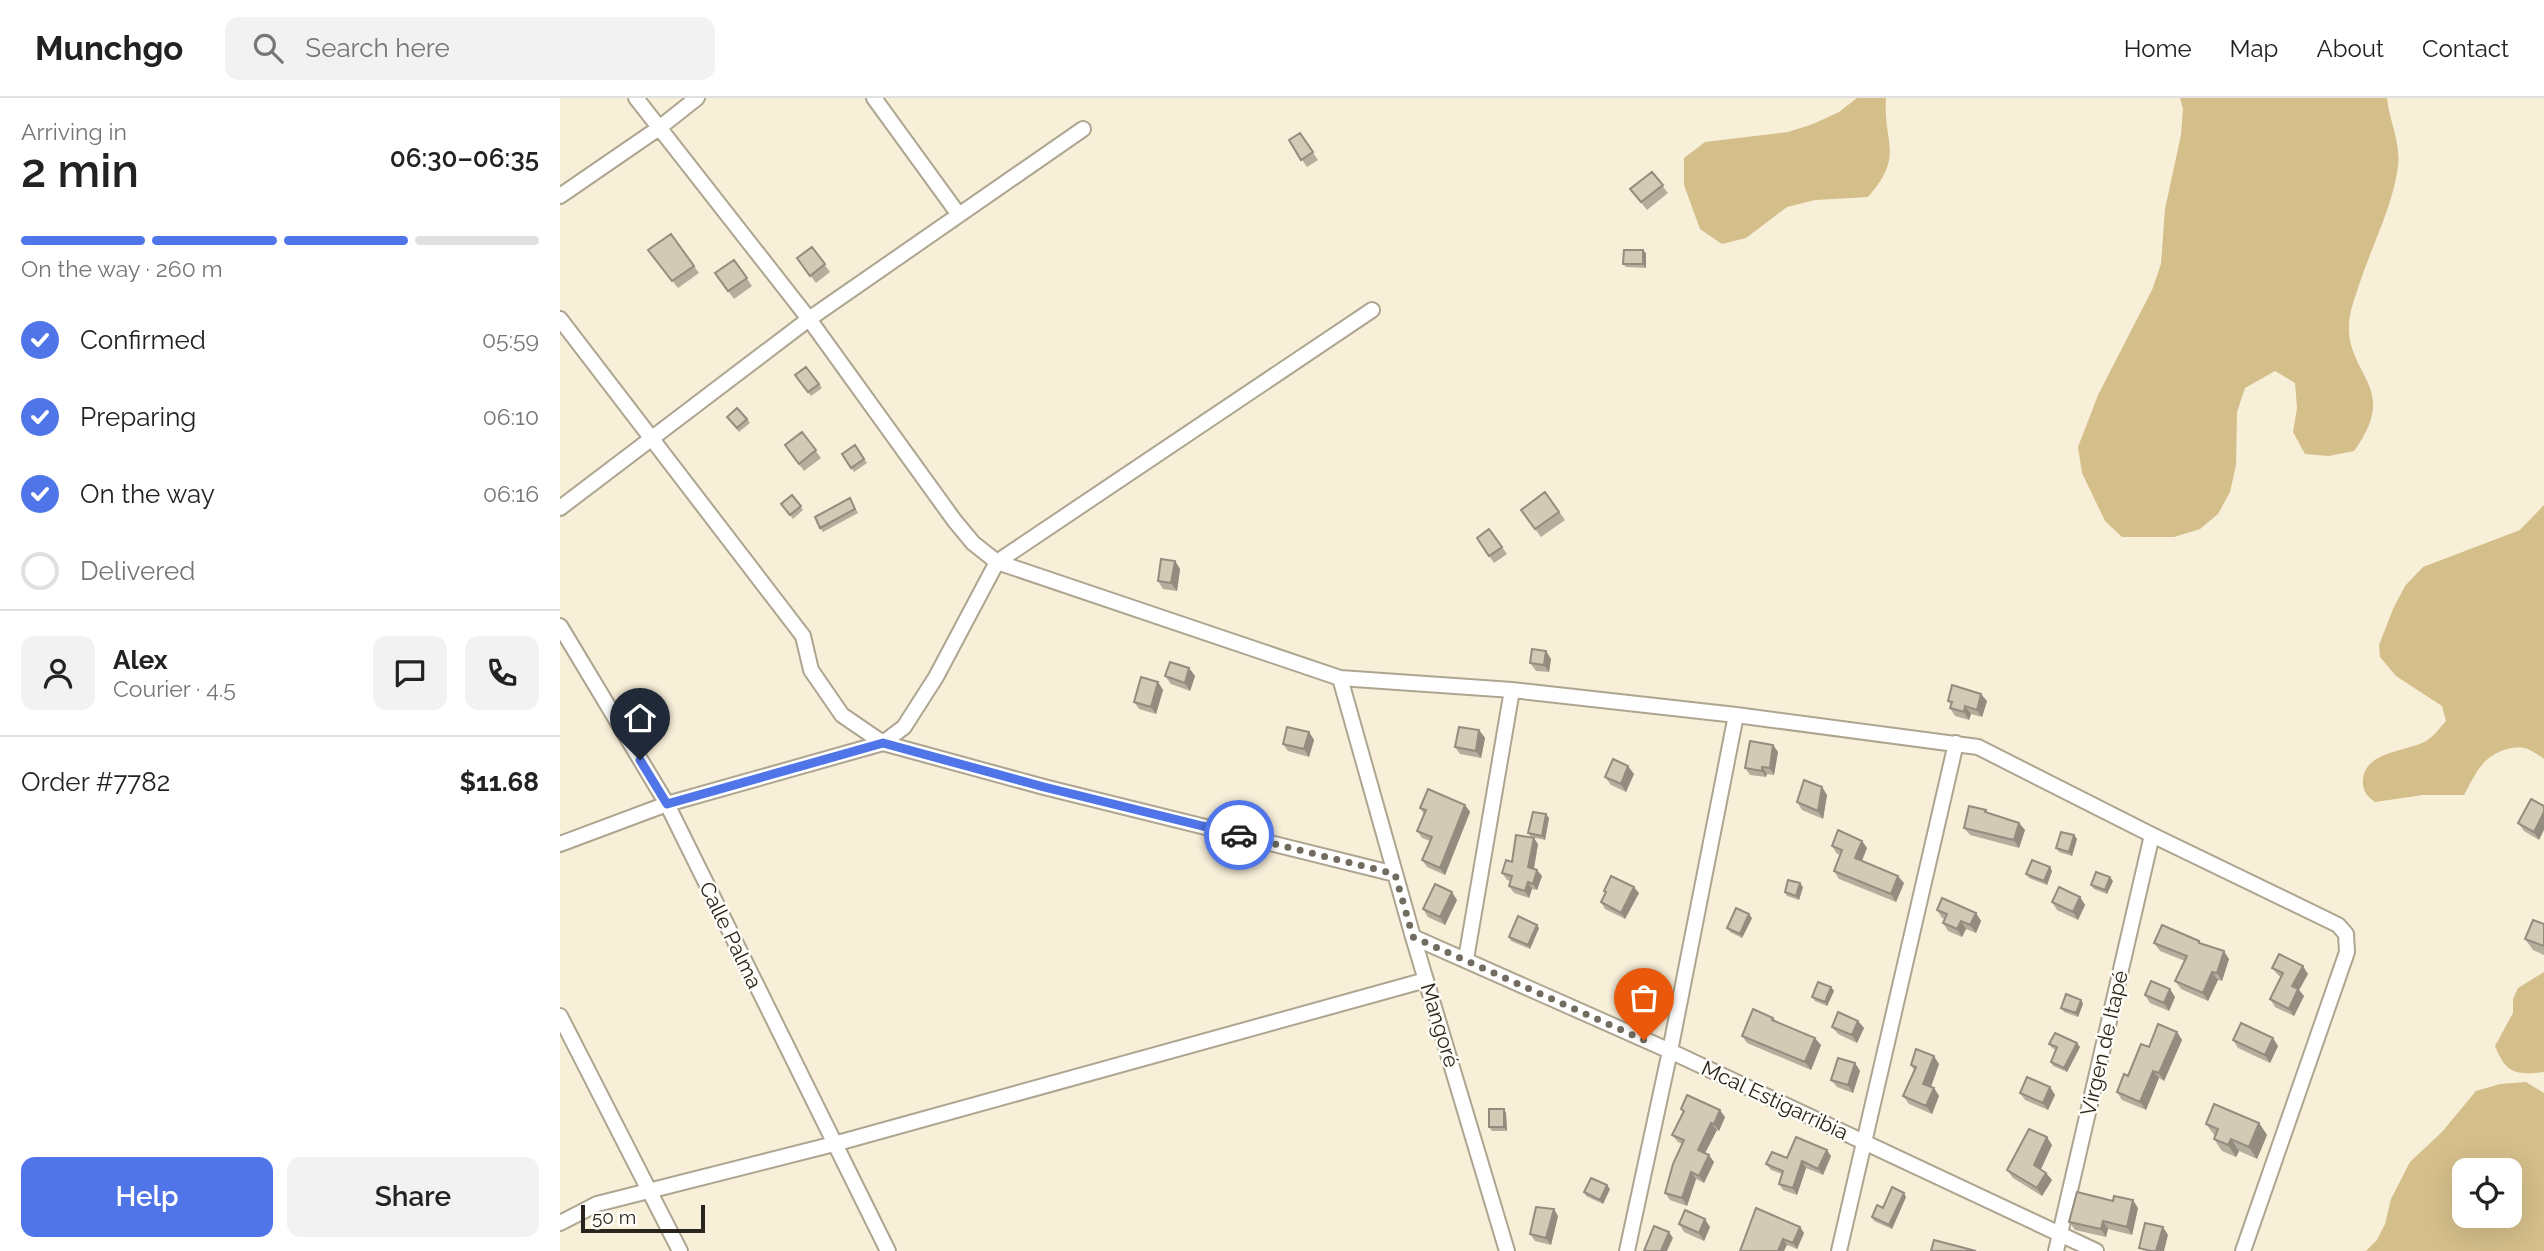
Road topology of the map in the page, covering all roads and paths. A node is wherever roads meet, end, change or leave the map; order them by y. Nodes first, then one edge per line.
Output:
1 (636, 98) edge
2 (697, 98) edge
3 (874, 98) edge
4 (659, 128) junction
5 (1083, 129) dead end
6 (560, 196) edge
7 (959, 215) junction
8 (1372, 310) dead end
9 (560, 319) edge
10 (809, 319) junction
11 (652, 439) junction
12 (560, 508) edge
13 (997, 562) junction
14 (560, 626) edge
15 (1340, 678) junction
16 (1513, 690) junction
17 (1736, 715) junction
18 (883, 743) junction
19 (1956, 743) junction
20 (667, 804) junction
21 (2152, 835) junction
22 (560, 844) edge
23 (1395, 874) junction
24 (1413, 937) junction
25 (1466, 959) junction
26 (1426, 980) junction
27 (560, 1016) edge
28 (1670, 1051) junction
29 (1864, 1142) junction
30 (834, 1143) junction
31 (650, 1190) junction
32 (560, 1223) edge
33 (2059, 1234) junction
34 (680, 1251) edge
35 (888, 1251) edge
36 (1507, 1251) edge
37 (1627, 1251) edge
38 (1839, 1251) edge
39 (2056, 1251) edge
40 (2096, 1251) edge
41 (2243, 1251) edge

1 - 4 street
2 - 4 street
3 - 7 street
4 - 6 street
4 - 10 street
5 - 7 street
7 - 10 street
8 - 13 street
9 - 11 street
10 - 11 street
10 - 13 street
11 - 12 street
11 - 18 street
13 - 15 street
13 - 18 street
14 - 20 street, Calle Palma
15 - 16 street
15 - 23 street, Mangoré
16 - 17 street
16 - 25 street
17 - 19 street
17 - 28 street
18 - 20 street
18 - 23 street
19 - 21 street
19 - 29 street
20 - 22 street
20 - 30 street, Calle Palma
21 - 33 street, Virgen de Itapé
21 - 41 street
23 - 24 street, Mangoré
24 - 25 street, Mcal Estigarribia
24 - 26 street, Mangoré
25 - 28 street, Mcal Estigarribia
26 - 30 street
26 - 36 street, Mangoré
27 - 31 street
28 - 29 street, Mcal Estigarribia
28 - 37 street
29 - 33 street, Mcal Estigarribia
29 - 38 street
30 - 31 street
30 - 35 street, Calle Palma
31 - 32 street
31 - 34 street
33 - 39 street, Virgen de Itapé
33 - 40 street, Mcal Estigarribia

